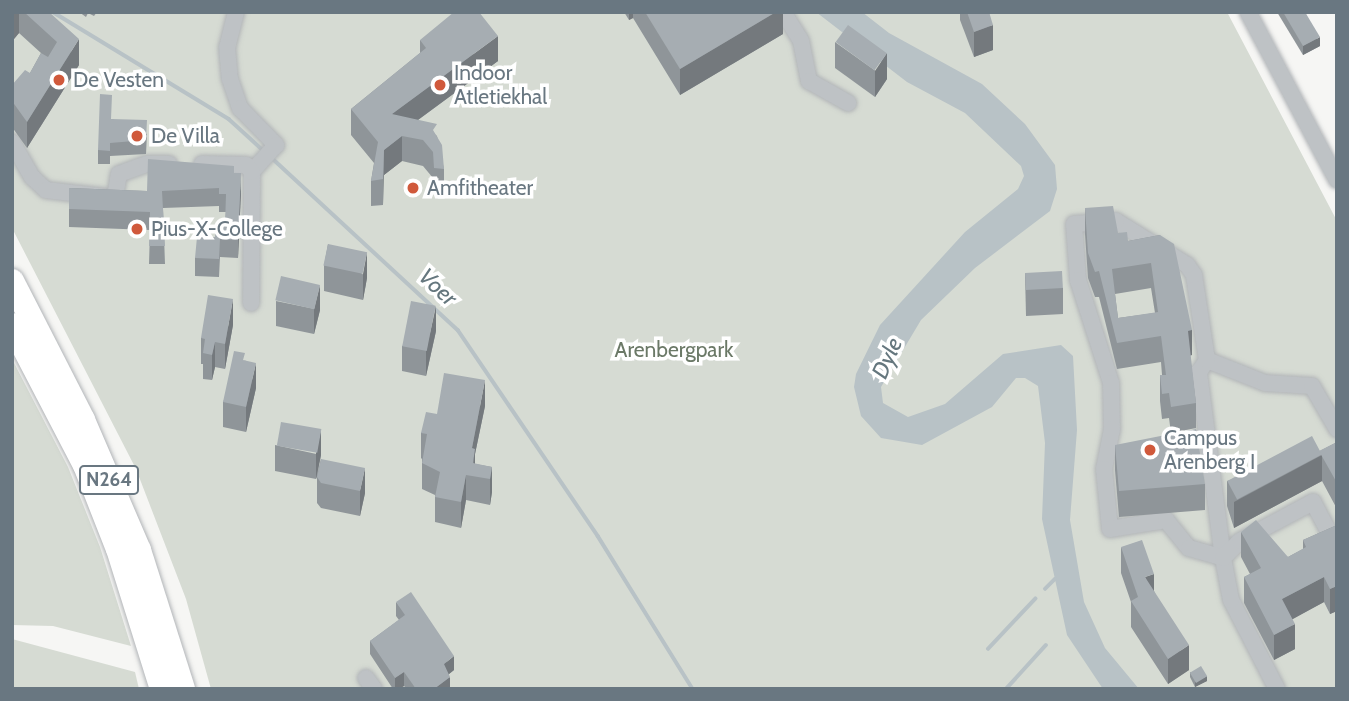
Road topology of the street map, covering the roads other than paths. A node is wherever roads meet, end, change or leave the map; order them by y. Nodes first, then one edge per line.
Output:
1 (236, 12) edge
2 (783, 12) edge
3 (1248, 12) edge
4 (848, 103) dead end
5 (12, 142) edge
6 (256, 168) junction
7 (1337, 180) edge
8 (12, 281) edge
9 (251, 303) dead end
10 (12, 325) edge
11 (1207, 360) junction
12 (1337, 429) edge
13 (1309, 551) edge
14 (1223, 558) junction
15 (1272, 686) edge
16 (162, 689) edge
17 (183, 689) edge

1 - 6 street
2 - 4 street
3 - 7 street
5 - 6 street
6 - 9 street
8 - 17 highway, N264
10 - 16 highway, N264
11 - 12 street
11 - 14 street
11 - 14 street
13 - 14 street
14 - 15 street

